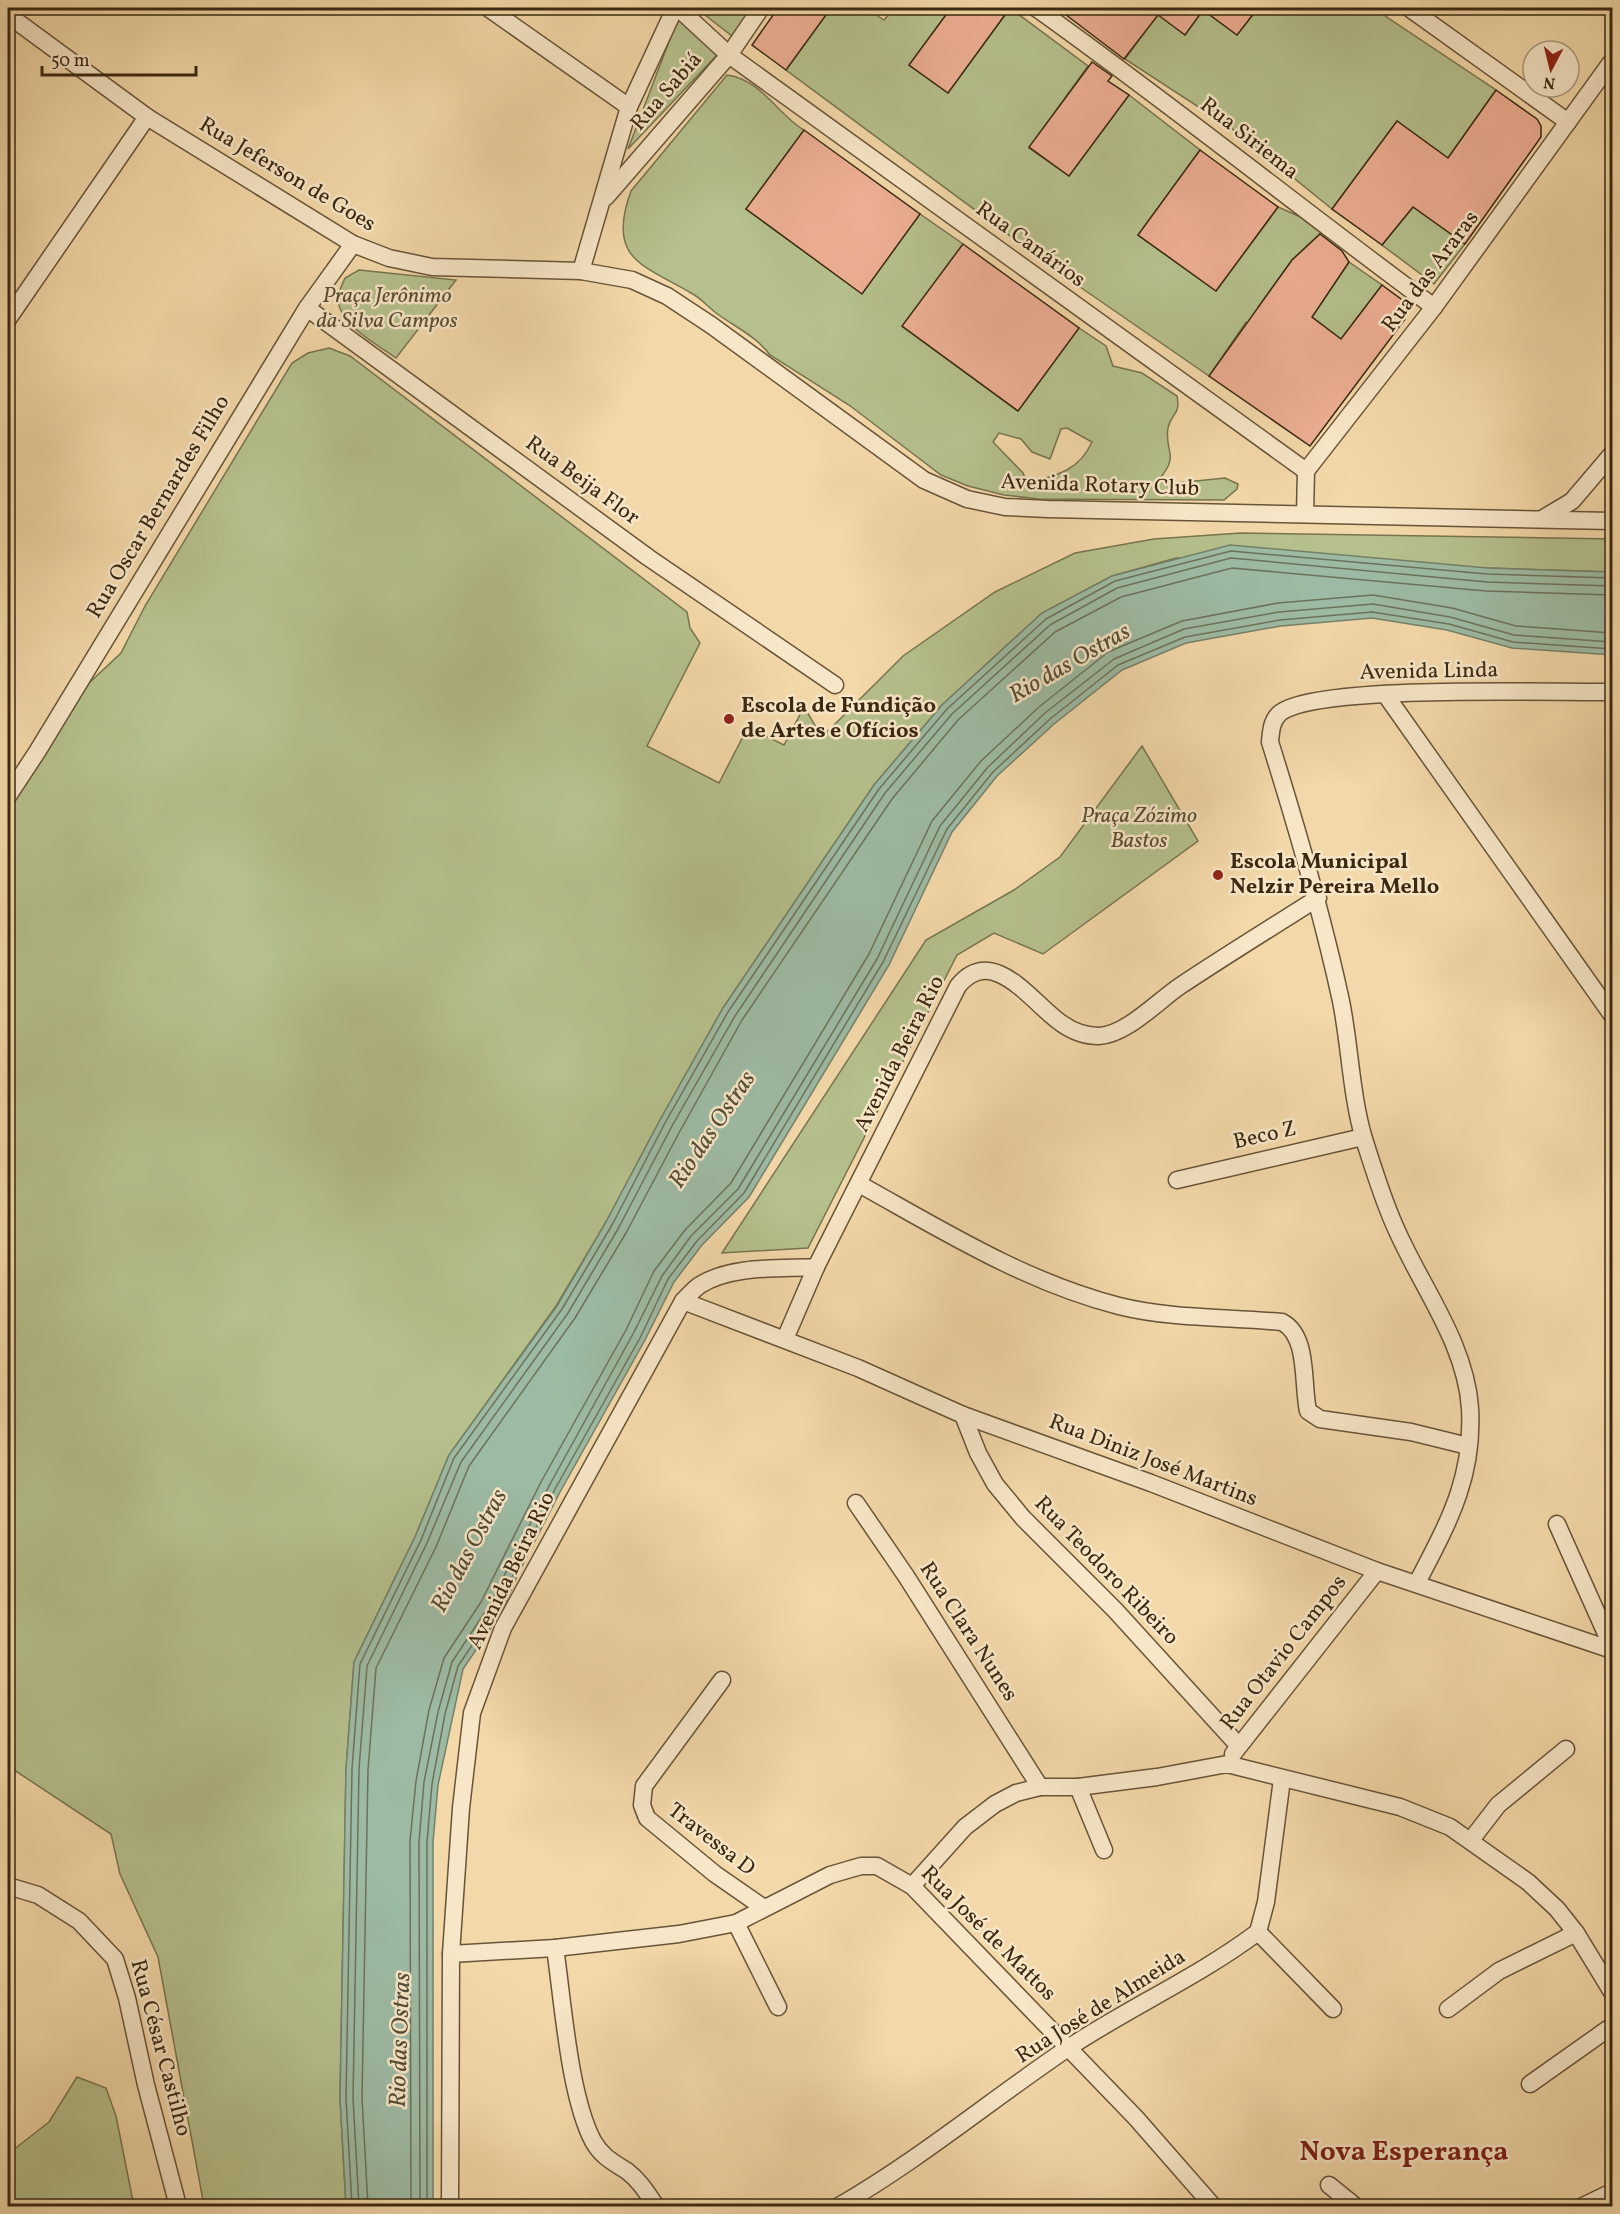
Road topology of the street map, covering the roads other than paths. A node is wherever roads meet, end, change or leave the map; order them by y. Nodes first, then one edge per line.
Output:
1 (489, 8) edge
2 (677, 8) edge
3 (761, 8) edge
4 (1036, 8) edge
5 (1409, 8) edge
6 (8, 15) edge
7 (729, 55) junction
8 (1612, 61) edge
9 (629, 107) junction
10 (147, 117) junction
11 (1568, 122) junction
12 (602, 202) junction
13 (353, 244) junction
14 (581, 271) junction
15 (307, 308) junction
16 (1434, 308) junction
17 (8, 319) edge
18 (1612, 454) edge
19 (1306, 471) junction
20 (1305, 514) junction
21 (1541, 519) junction
22 (1612, 520) edge
23 (835, 685) dead end
24 (1612, 692) edge
25 (1385, 694) junction
26 (8, 796) edge
27 (1317, 898) junction
28 (1612, 1015) edge
29 (1364, 1137) junction
30 (1177, 1180) dead end
31 (859, 1184) junction
32 (816, 1267) junction
33 (683, 1301) junction
34 (785, 1339) junction
35 (963, 1415) junction
36 (1468, 1446) junction
37 (856, 1503) dead end
38 (1557, 1524) dead end
39 (1377, 1571) junction
40 (1417, 1583) junction
41 (1612, 1649) edge
42 (722, 1680) dead end
43 (1238, 1745) junction
44 (1566, 1749) dead end
45 (1227, 1764) junction
46 (1282, 1779) junction
47 (1040, 1787) junction
48 (1078, 1787) junction
49 (1471, 1840) junction
50 (1104, 1850) dead end
51 (8, 1886) edge
52 (912, 1886) junction
53 (764, 1908) junction
54 (736, 1923) junction
55 (1258, 1932) junction
56 (1576, 1933) junction
57 (555, 1948) junction
58 (451, 1954) junction
59 (1612, 1992) edge
60 (778, 2007) dead end
61 (1333, 2009) dead end
62 (1448, 2009) dead end
63 (1612, 2026) edge
64 (1068, 2048) junction
65 (1530, 2084) dead end
66 (1329, 2185) dead end
67 (1612, 2192) edge
68 (178, 2206) edge
69 (450, 2206) edge
70 (656, 2206) edge
71 (839, 2206) edge
72 (1213, 2206) edge
73 (1355, 2206) edge
74 (1583, 2206) edge

1 - 9 street
2 - 7 street, Rua Canários
2 - 9 street
3 - 7 street, Rua Sabiá
4 - 16 street, Rua Siriema
5 - 11 street
6 - 10 street, Rua Jeferson de Goes
7 - 12 street, Rua Sabiá
7 - 19 street, Rua Canários
8 - 11 street, Rua das Araras
9 - 12 street
10 - 13 street, Rua Jeferson de Goes
10 - 17 street
11 - 16 street, Rua das Araras
12 - 14 street
13 - 14 street, Rua Jeferson de Goes
13 - 15 street, Rua Oscar Bernardes Filho
14 - 20 street, Avenida Rotary Club
15 - 23 street, Rua Beija Flor
15 - 26 street, Rua Oscar Bernardes Filho
16 - 19 street, Rua das Araras
18 - 21 street
19 - 20 street
20 - 21 street, Avenida Rotary Club
21 - 22 street, Avenida Rotary Club
24 - 25 street, Avenida Linda
25 - 27 street, Avenida Linda
25 - 28 street
27 - 29 street
27 - 31 street, Avenida Beira Rio
29 - 30 street, Beco Z
29 - 36 street
31 - 32 street, Avenida Beira Rio
31 - 36 street
32 - 33 street, Avenida Beira Rio
32 - 34 street, Avenida Beira Rio
33 - 34 street, Rua Diniz José Martins
33 - 58 street, Avenida Beira Rio
34 - 35 street, Rua Diniz José Martins
35 - 39 street, Rua Diniz José Martins
35 - 43 street, Rua Teodoro Ribeiro
36 - 40 street
37 - 47 street, Rua Clara Nunes
38 - 41 street
39 - 40 street, Rua Diniz José Martins
39 - 43 street, Rua Otavio Campos
40 - 41 street, Rua Diniz José Martins
42 - 53 street, Travessa D
43 - 45 street, Rua Otavio Campos
44 - 49 street
45 - 46 street
45 - 48 street
46 - 49 street
46 - 55 street
47 - 48 street
47 - 52 street
48 - 50 street
49 - 56 street
51 - 68 street, Rua César Castilho
52 - 53 street, Rua José de Mattos
52 - 64 street, Rua José de Mattos
53 - 54 street, Rua José de Mattos
54 - 57 street, Rua José de Mattos
54 - 60 street
55 - 61 street
55 - 64 street, Rua José de Almeida
56 - 59 street
56 - 62 street
57 - 58 street, Rua José de Mattos
57 - 70 street
58 - 69 street, Avenida Beira Rio
63 - 65 street
64 - 71 street, Rua José de Almeida
64 - 72 street, Rua José de Mattos
66 - 73 street
67 - 74 street

